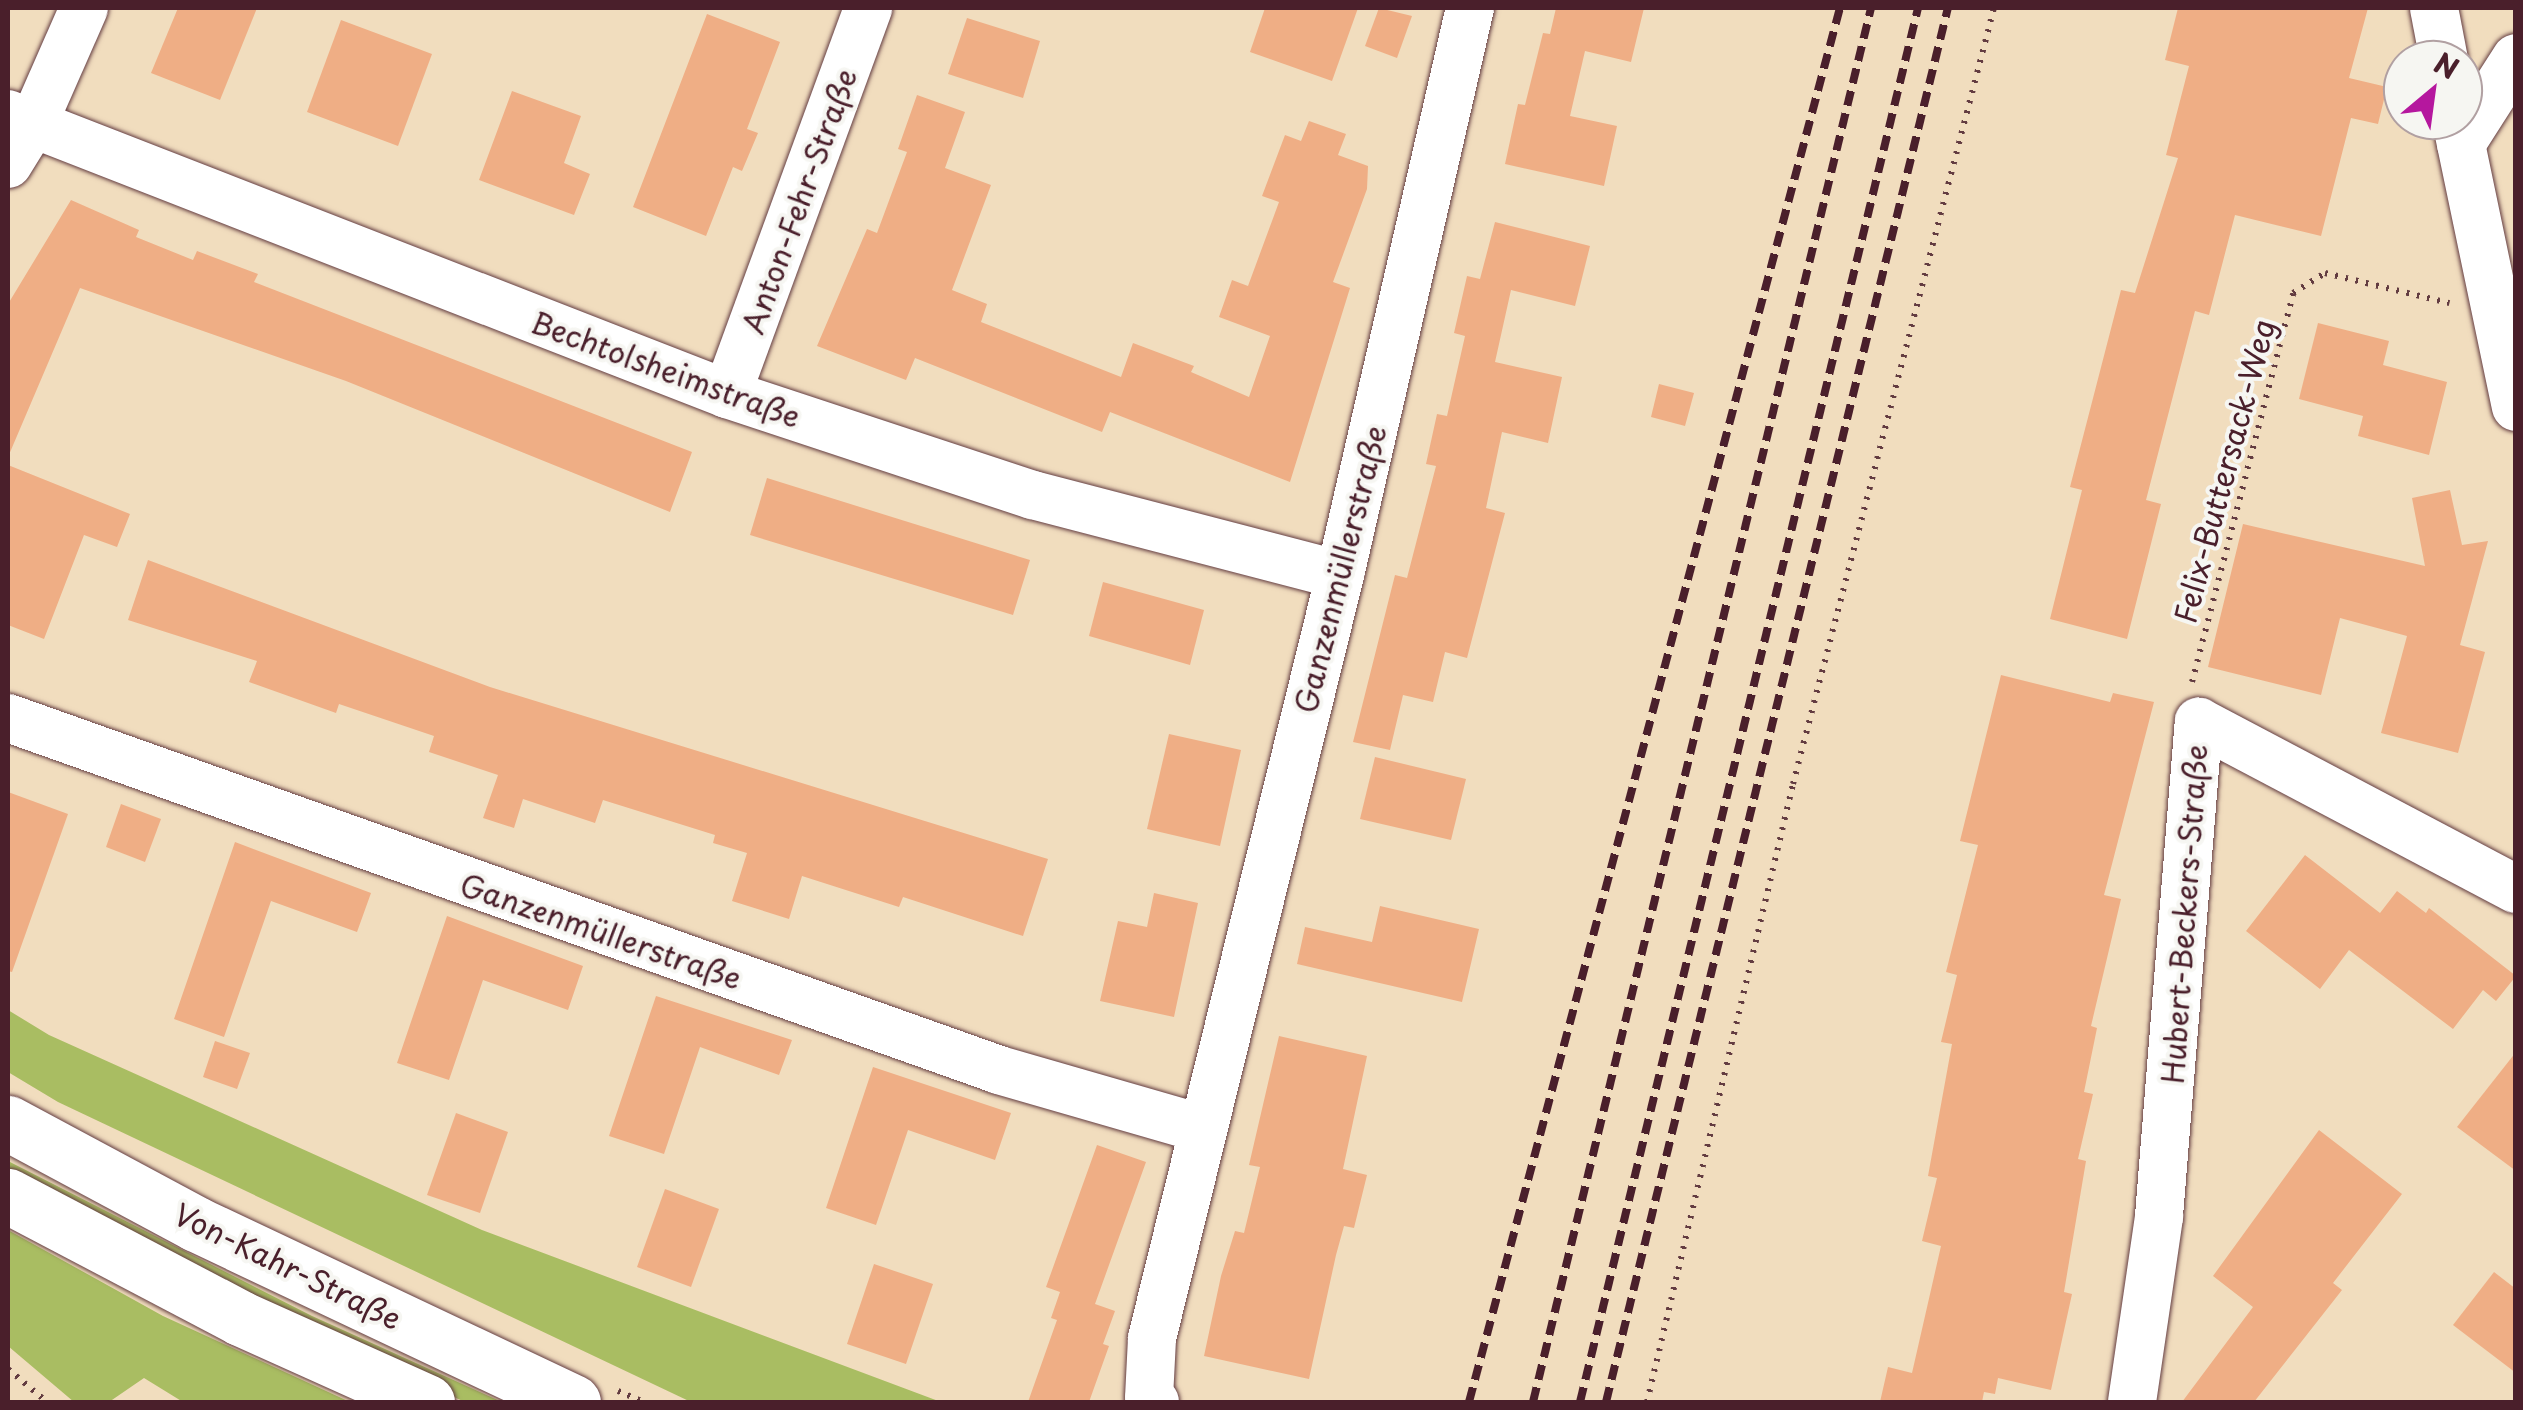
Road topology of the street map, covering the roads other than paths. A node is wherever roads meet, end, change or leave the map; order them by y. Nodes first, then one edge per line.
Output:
1 (84, 8) edge
2 (868, 8) edge
3 (1470, 8) edge
4 (2434, 8) edge
5 (2440, 40) edge
6 (2516, 58) edge
7 (2483, 101) edge
8 (21, 118) edge
9 (2461, 140) edge
10 (8, 164) edge
11 (727, 394) junction
12 (2516, 407) edge
13 (1340, 575) junction
14 (8, 718) edge
15 (2516, 889) edge
16 (8, 1122) edge
17 (1200, 1128) junction
18 (8, 1196) edge
19 (426, 1402) edge
20 (573, 1402) edge
21 (1155, 1402) edge
22 (2132, 1402) edge

1 - 8 street
2 - 11 street, Anton-Fehr-Straße
3 - 13 street, Ganzenmüllerstraße
4 - 5 street
6 - 7 street
8 - 10 street
8 - 11 street, Bechtolsheimstraße
9 - 12 street
11 - 13 street, Bechtolsheimstraße
13 - 17 street, Ganzenmüllerstraße
14 - 17 street, Ganzenmüllerstraße
15 - 22 street, Hubert-Beckers-Straße
16 - 20 main road, Von-Kahr-Straße
17 - 21 street, Ganzenmüllerstraße
18 - 19 main road

